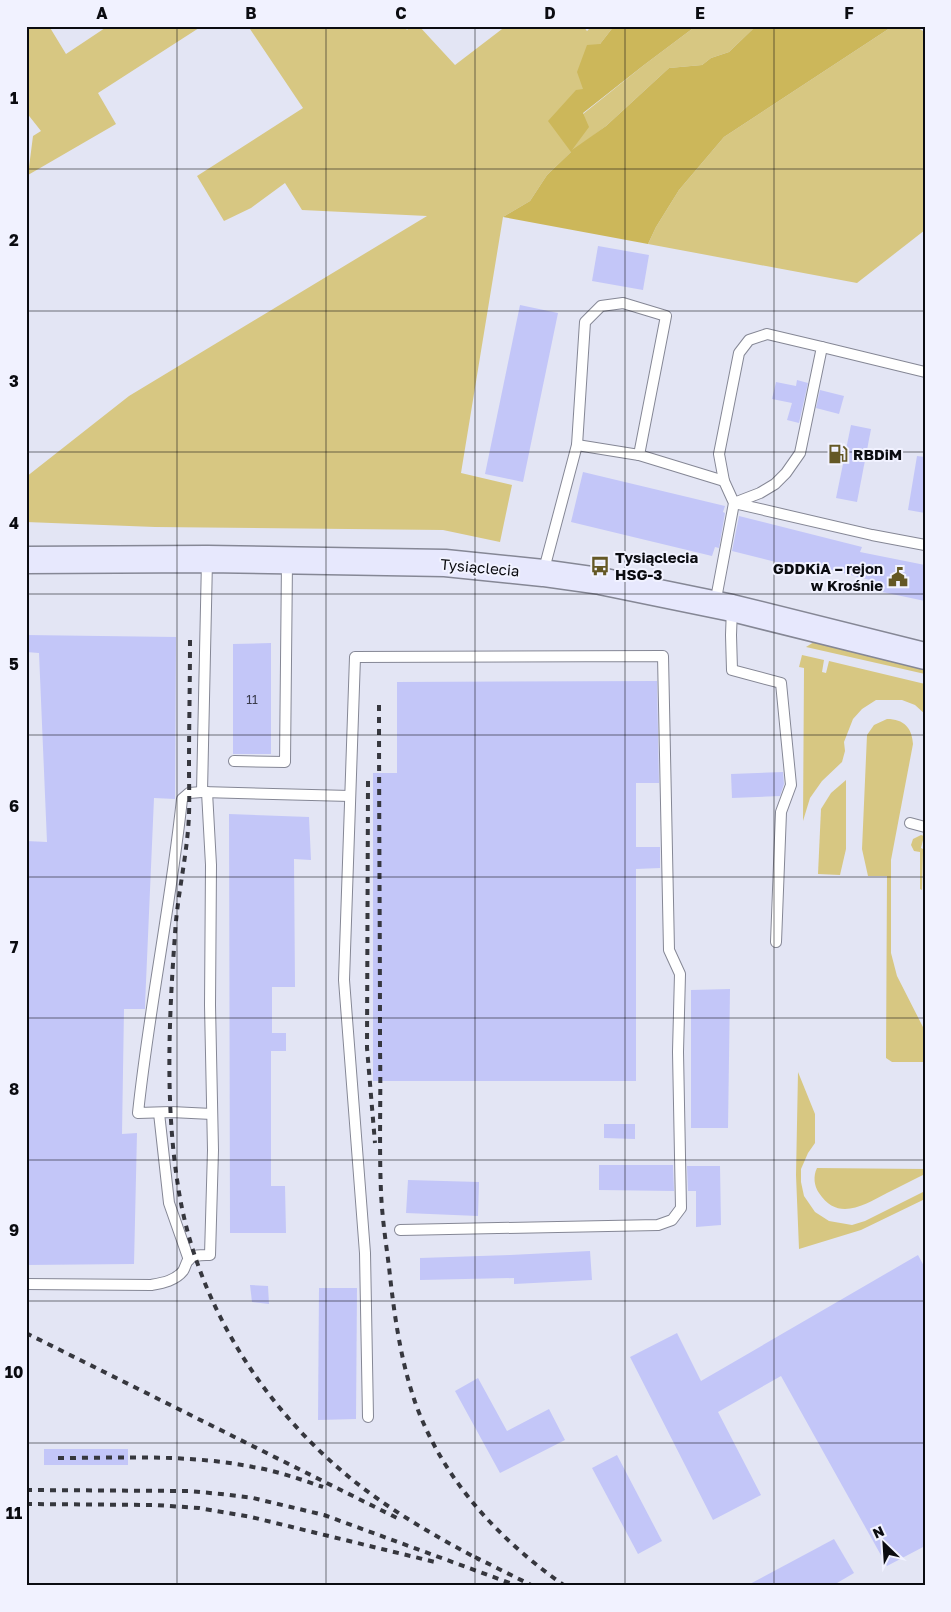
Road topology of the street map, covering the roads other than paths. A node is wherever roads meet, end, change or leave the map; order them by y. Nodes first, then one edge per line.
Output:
1 (822, 347) junction
2 (925, 372) edge
3 (577, 445) junction
4 (639, 455) junction
5 (724, 481) junction
6 (734, 503) junction
7 (925, 545) edge
8 (207, 559) junction
9 (26, 560) edge
10 (287, 560) junction
11 (543, 573) junction
12 (723, 607) junction
13 (925, 656) edge
14 (234, 762) dead end
15 (205, 792) junction
16 (350, 796) junction
17 (910, 823) dead end
18 (925, 827) edge
19 (776, 942) dead end
20 (159, 1113) junction
21 (212, 1114) junction
22 (400, 1230) dead end
23 (189, 1260) junction
24 (26, 1284) edge
25 (368, 1417) dead end

1 - 2 lane
1 - 5 lane
1 - 6 lane
3 - 4 lane
3 - 4 lane
3 - 11 lane
4 - 5 lane
5 - 6 lane
6 - 7 lane
6 - 12 lane
8 - 9 street, Tysiąclecia
8 - 10 street, Tysiąclecia
8 - 15 lane
10 - 11 street, Tysiąclecia
10 - 14 lane
11 - 12 street, Tysiąclecia
12 - 13 street, Tysiąclecia
12 - 19 lane
15 - 16 lane
15 - 20 lane
15 - 21 lane
16 - 22 lane
16 - 25 lane
17 - 18 lane
20 - 21 lane
20 - 23 lane
21 - 23 lane
23 - 24 lane

